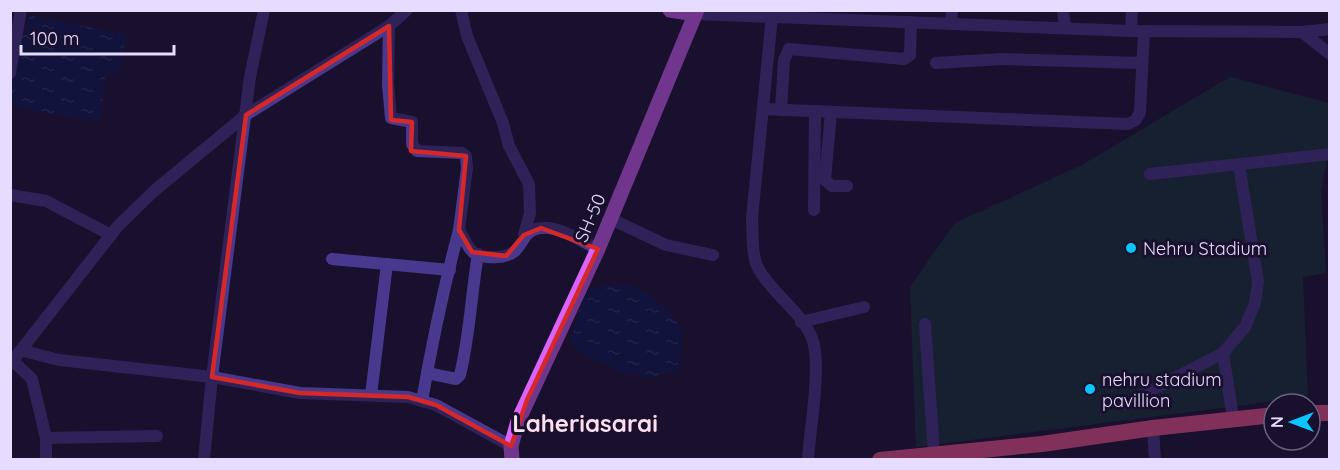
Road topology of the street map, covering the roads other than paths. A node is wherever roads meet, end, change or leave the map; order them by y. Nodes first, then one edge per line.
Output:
1 (21, 10) edge
2 (264, 10) edge
3 (407, 10) edge
4 (462, 10) edge
5 (670, 10) edge
6 (952, 10) edge
7 (1063, 10) edge
8 (1132, 10) edge
9 (696, 12) edge
10 (772, 16) junction
11 (911, 22) junction
12 (951, 24) junction
13 (389, 26) junction
14 (1065, 28) junction
15 (1329, 29) edge
16 (1131, 31) junction
17 (1144, 31) junction
18 (1302, 32) junction
19 (1329, 54) edge
20 (936, 63) dead end
21 (1142, 63) junction
22 (10, 73) edge
23 (763, 109) junction
24 (782, 110) junction
25 (815, 111) junction
26 (831, 112) junction
27 (246, 115) junction
28 (1329, 154) edge
29 (1239, 165) junction
30 (1150, 174) dead end
31 (847, 186) dead end
32 (10, 195) edge
33 (814, 210) dead end
34 (611, 219) junction
35 (459, 230) junction
36 (111, 235) junction
37 (524, 235) junction
38 (598, 249) junction
39 (478, 254) junction
40 (713, 255) dead end
41 (332, 259) dead end
42 (387, 264) junction
43 (450, 270) junction
44 (864, 307) dead end
45 (801, 322) junction
46 (925, 324) dead end
47 (24, 351) junction
48 (1223, 353) junction
49 (11, 363) edge
50 (427, 373) junction
51 (212, 377) junction
52 (371, 395) junction
53 (422, 401) junction
54 (1125, 404) dead end
55 (1262, 416) edge
56 (1233, 418) junction
57 (1153, 428) junction
58 (157, 436) dead end
59 (46, 438) junction
60 (512, 453) edge
61 (933, 454) junction
62 (46, 459) edge
63 (204, 459) edge
64 (808, 459) edge
65 (880, 459) edge
66 (1155, 459) edge

1 - 22 street
2 - 27 street
3 - 13 street
4 - 37 street
5 - 9 main road
6 - 12 street
7 - 14 street
8 - 16 street
9 - 10 street
9 - 34 main road, SH-50
10 - 11 street
10 - 23 street
11 - 12 street
11 - 24 street
12 - 14 street
13 - 27 street
13 - 35 street
14 - 16 street
15 - 18 street
16 - 17 street
17 - 18 street
17 - 21 street
18 - 19 street
20 - 21 street
21 - 26 street
23 - 24 street
23 - 45 street
24 - 25 street
25 - 26 street
25 - 33 street
26 - 31 street
27 - 36 street
27 - 51 street
28 - 29 street
29 - 30 street
29 - 48 street
32 - 36 street
34 - 38 main road, SH-50
34 - 40 street
35 - 39 street
35 - 43 street
36 - 47 street
37 - 38 street
37 - 39 street
38 - 60 main road, SH-50
39 - 50 street
41 - 42 street
42 - 43 street
42 - 52 street
43 - 50 street
44 - 45 street
45 - 64 street
46 - 61 street
47 - 49 street
47 - 51 street
48 - 54 street
48 - 56 street
49 - 59 street
50 - 53 street
51 - 52 street
51 - 63 street
52 - 53 street
53 - 60 street
55 - 56 highway
56 - 57 highway
57 - 61 highway
57 - 66 street
58 - 59 street
59 - 62 street
61 - 65 highway

